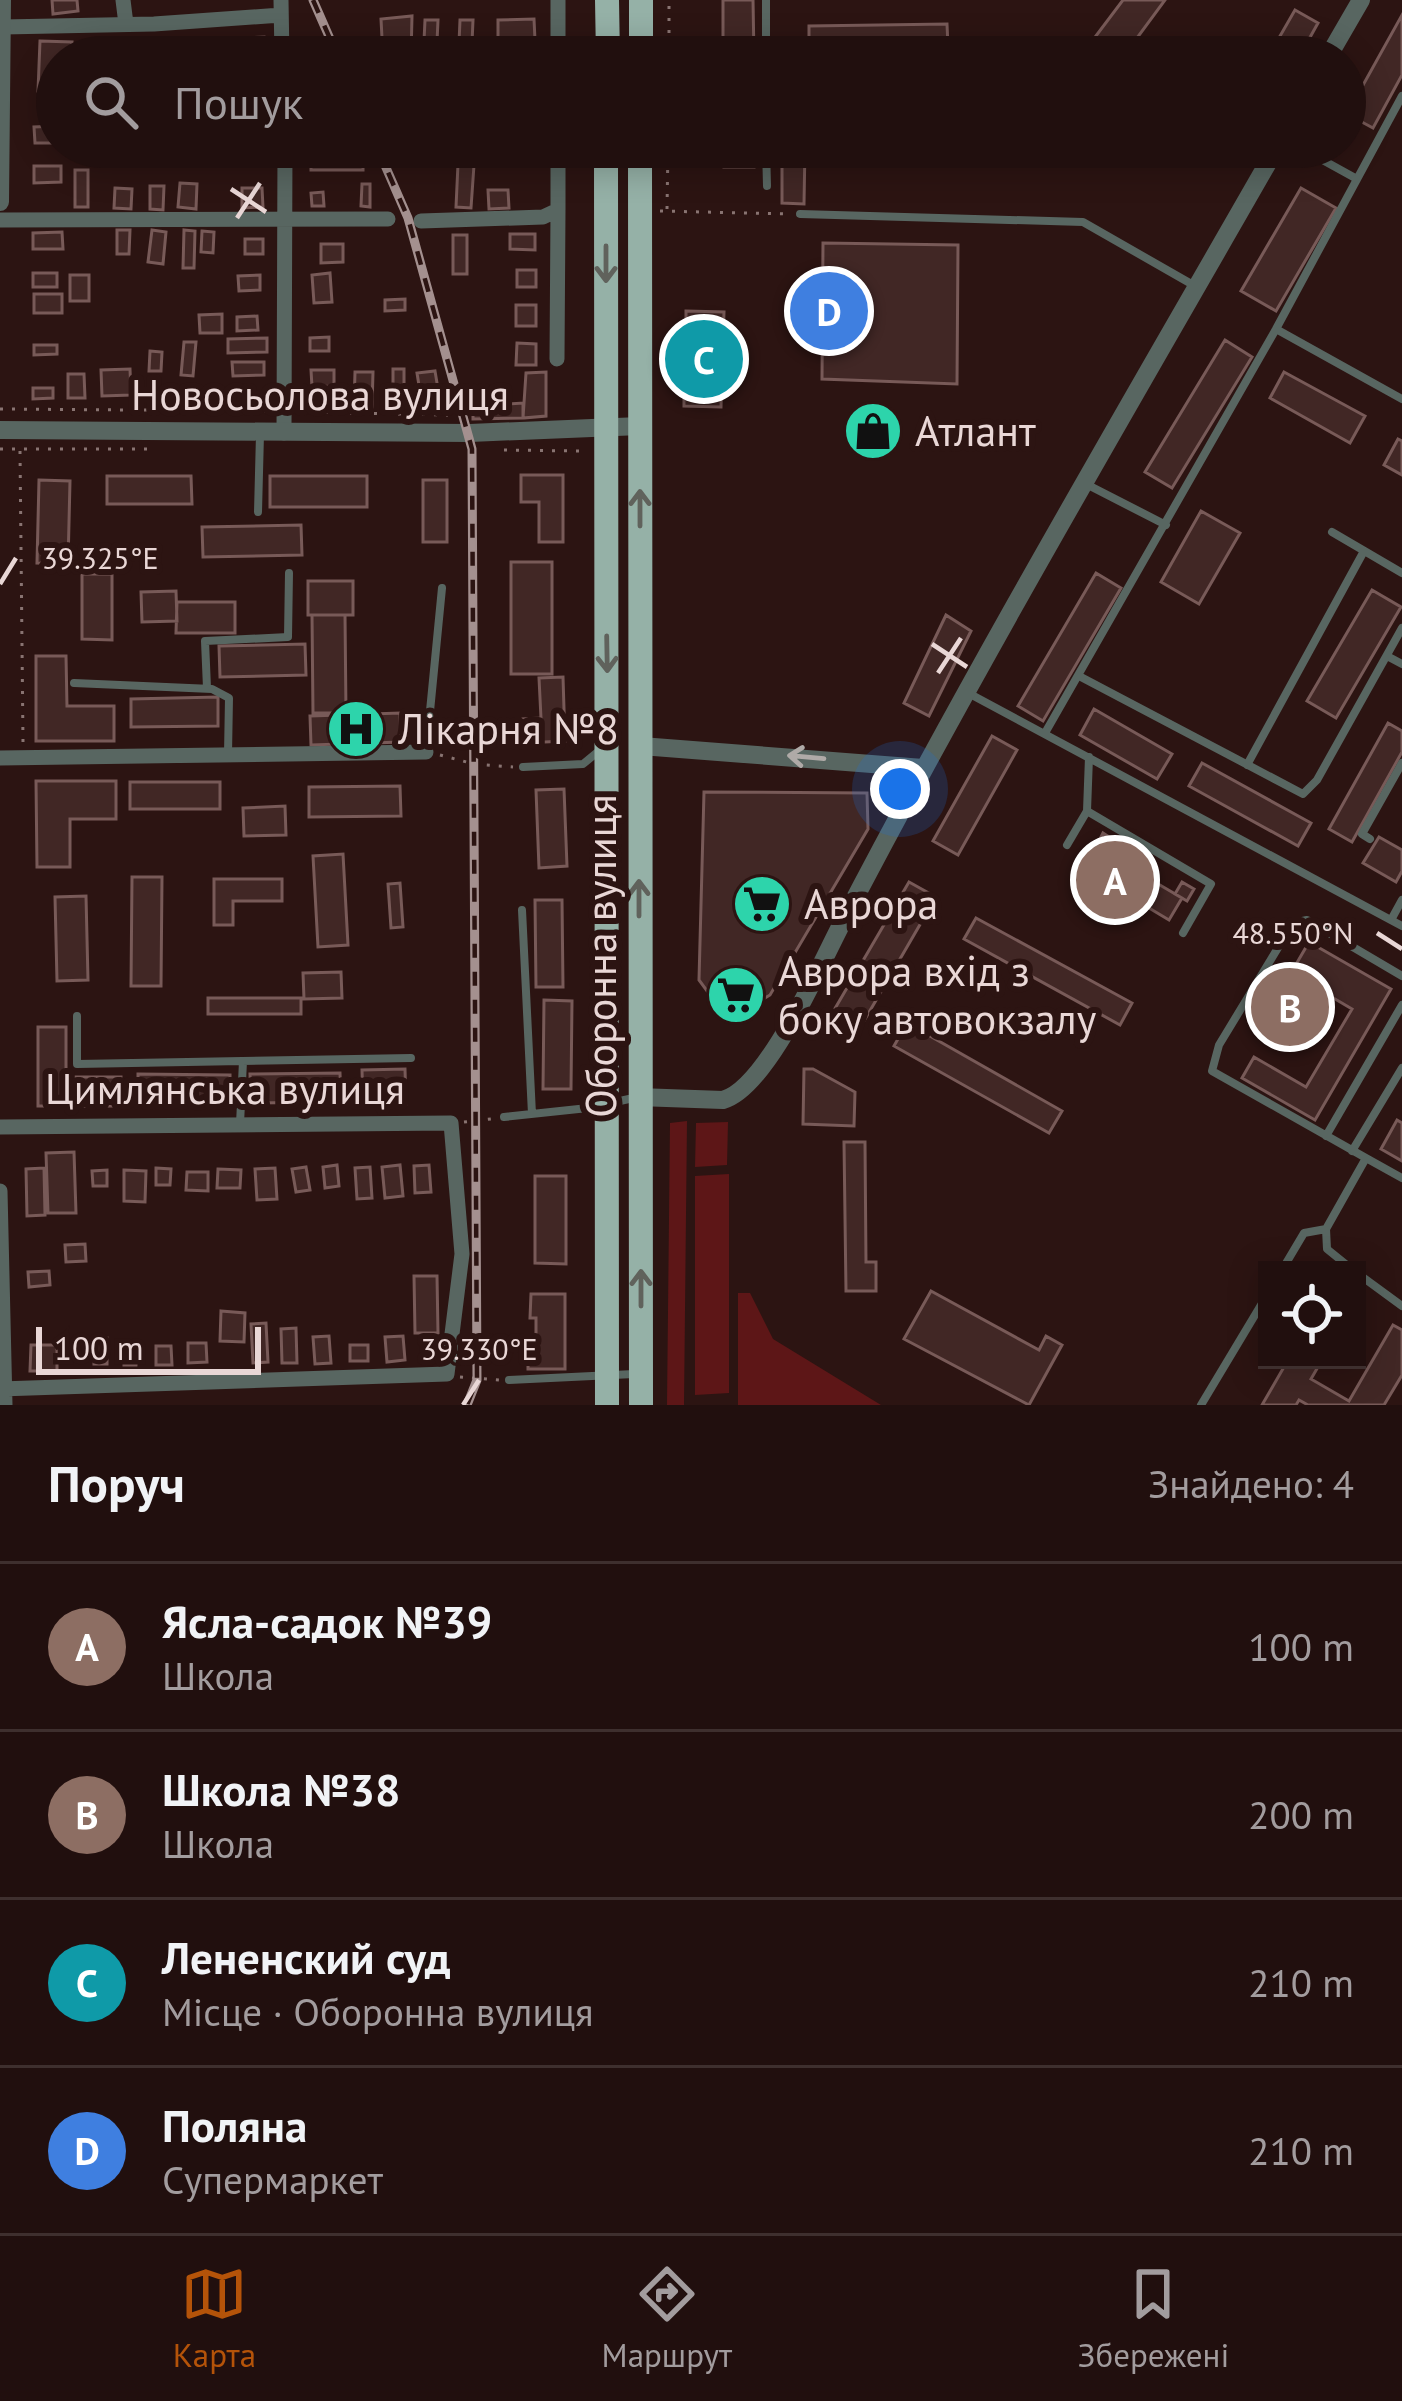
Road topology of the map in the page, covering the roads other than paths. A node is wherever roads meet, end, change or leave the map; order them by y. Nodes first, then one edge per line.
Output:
1 (2, 0) edge
2 (122, 0) edge
3 (558, 0) edge
4 (607, 0) edge
5 (641, 0) edge
6 (766, 0) edge
7 (1361, 0) edge
8 (281, 8) edge
9 (126, 25) junction
10 (3, 26) edge
11 (558, 36) edge
12 (608, 36) edge
13 (640, 36) edge
14 (766, 36) edge
15 (1340, 36) edge
16 (1402, 96) edge
17 (1391, 116) junction
18 (1402, 122) edge
19 (1366, 162) edge
20 (286, 168) edge
21 (558, 168) edge
22 (607, 168) edge
23 (640, 168) edge
24 (766, 168) edge
25 (1265, 168) edge
26 (1337, 168) edge
27 (1363, 168) edge
28 (1357, 179) junction
29 (766, 186) dead end
30 (0, 202) edge
31 (559, 210) junction
32 (800, 214) road end
33 (287, 219) junction
34 (388, 219) dead end
35 (0, 220) edge
36 (421, 220) dead end
37 (1197, 287) junction
38 (1276, 329) junction
39 (557, 359) dead end
40 (1402, 399) edge
41 (608, 424) junction
42 (640, 426) junction
43 (0, 430) edge
44 (260, 432) junction
45 (284, 433) junction
46 (1085, 483) junction
47 (258, 512) dead end
48 (1166, 525) junction
49 (1332, 532) dead end
50 (1364, 551) junction
51 (290, 573) dead end
52 (1402, 573) edge
53 (442, 588) dead end
54 (1402, 628) edge
55 (1387, 656) junction
56 (1402, 664) edge
57 (1079, 676) junction
58 (74, 683) dead end
59 (207, 688) junction
60 (969, 693) junction
61 (1046, 734) junction
62 (608, 743) junction
63 (641, 746) junction
64 (426, 752) joint
65 (228, 755) junction
66 (1089, 757) junction
67 (0, 758) edge
68 (1402, 763) edge
69 (1247, 765) junction
70 (523, 767) road end
71 (923, 768) junction
72 (1087, 811) junction
73 (1370, 839) dead end
74 (1067, 845) dead end
75 (1402, 900) edge
76 (522, 910) dead end
77 (1391, 920) junction
78 (1402, 926) edge
79 (1183, 933) dead end
80 (1402, 976) edge
81 (1402, 1005) edge
82 (77, 1016) dead end
83 (411, 1058) dead end
84 (243, 1061) junction
85 (1402, 1068) edge
86 (638, 1097) junction
87 (605, 1102) junction
88 (532, 1114) junction
89 (504, 1117) road end
90 (240, 1125) junction
91 (0, 1127) edge
92 (1326, 1136) junction
93 (1352, 1151) junction
94 (1366, 1158) junction
95 (1402, 1178) edge
96 (0, 1191) edge
97 (1326, 1229) junction
98 (1287, 1261) edge
99 (1342, 1261) edge
100 (1366, 1280) edge
101 (1402, 1306) edge
102 (1258, 1310) edge
103 (641, 1374) junction
104 (607, 1377) junction
105 (509, 1379) road end
106 (3, 1394) edge
107 (607, 1405) edge
108 (641, 1405) edge
109 (1201, 1405) edge

1 - 10 street
2 - 9 street
3 - 11 street
4 - 12 main road
5 - 13 main road
6 - 14 lane
7 - 15 street
8 - 9 street
9 - 10 street
10 - 30 street
16 - 17 lane
17 - 18 lane
17 - 19 lane
20 - 33 street
21 - 31 street
22 -> 41 main road, Оборонна вулиця
23 - 42 main road, Оборонна вулиця
24 - 29 lane
25 - 37 street
26 - 28 lane
27 - 28 lane
28 - 38 lane
31 - 36 street
31 - 39 street
32 - 37 lane
33 - 34 street
33 - 35 street
33 - 45 street
37 - 46 street
38 - 40 lane
38 - 48 lane
41 - 42 street, Новосьолова вулиця
41 - 45 street, Новосьолова вулиця
41 -> 62 main road, Оборонна вулиця
63 -> 42 main road, Оборонна вулиця
43 - 44 street, Новосьолова вулиця
44 - 45 street, Новосьолова вулиця
44 - 47 lane
46 - 48 lane
46 - 60 street
48 - 57 lane
49 - 50 lane
50 - 52 lane
50 - 69 lane
51 - 59 lane
53 - 64 lane
54 - 55 lane
55 - 56 lane
55 - 69 lane
57 - 61 lane
57 - 69 lane
58 - 59 lane
59 - 65 lane
60 - 61 lane
60 - 71 street
61 - 66 lane
62 - 63 lane
62 - 70 lane
62 - 87 main road, Оборонна вулиця
71 -> 63 street
86 -> 63 main road, Оборонна вулиця
64 - 65 street
65 - 67 street
66 - 72 lane
66 - 77 lane
68 - 73 lane
71 - 86 street
72 - 74 lane
72 - 79 lane
75 - 77 lane
76 - 88 lane
77 - 78 lane
80 - 92 lane
81 - 92 lane
82 - 84 lane
83 - 84 lane
84 - 90 lane
85 - 93 lane
86 - 87 lane
103 -> 86 main road, Оборонна вулиця
87 - 88 lane
87 - 104 main road, Оборонна вулиця
88 - 89 lane
90 - 91 street, Цимлянська вулиця
90 - 106 street, Цимлянська вулиця
92 - 93 lane
93 - 94 lane
94 - 95 lane
94 - 97 lane
96 - 106 street
97 - 98 lane
97 - 99 lane
100 - 101 lane
102 - 109 lane
103 - 104 lane
103 - 108 main road, Оборонна вулиця
104 - 105 lane
104 - 107 main road, Оборонна вулиця

